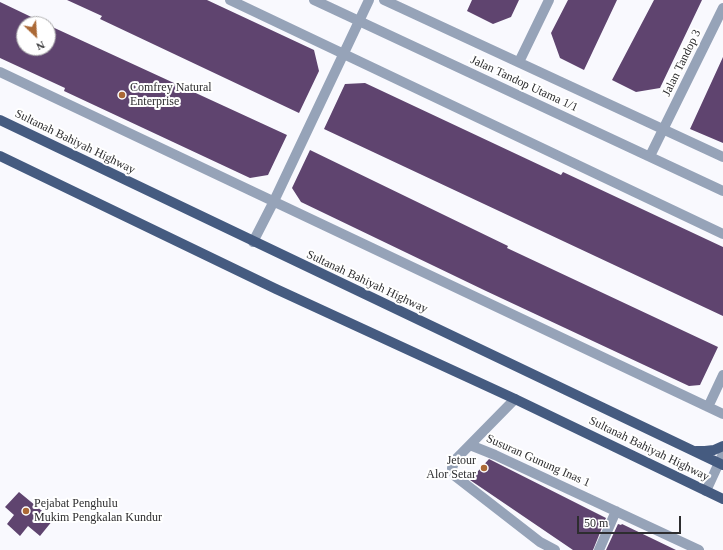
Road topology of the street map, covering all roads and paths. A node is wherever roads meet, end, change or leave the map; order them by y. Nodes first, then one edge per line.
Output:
1 (230, 0) edge
2 (314, 0) edge
3 (370, 0) edge
4 (384, 0) edge
5 (549, 0) edge
6 (723, 8) edge
7 (359, 22) junction
8 (344, 54) junction
9 (519, 62) junction
10 (0, 72) edge
11 (0, 120) edge
12 (664, 129) junction
13 (0, 156) edge
14 (650, 156) junction
15 (723, 157) edge
16 (723, 191) edge
17 (274, 201) junction
18 (723, 234) edge
19 (252, 242) junction
20 (723, 375) edge
21 (514, 399) junction
22 (708, 407) junction
23 (723, 414) edge
24 (470, 445) junction
25 (723, 446) edge
26 (688, 449) junction
27 (721, 461) edge
28 (706, 491) junction
29 (723, 499) edge
30 (616, 511) junction
31 (555, 550) edge
32 (599, 550) edge
33 (699, 550) edge

1 - 8 street
2 - 7 street, Jalan Tandop Utama 1/1
3 - 7 street
4 - 9 street
5 - 9 street
6 - 12 street, Jalan Tandop 3
7 - 8 street
7 - 14 street, Jalan Tandop Utama 1/1
8 - 17 street
8 - 18 street
9 - 12 street
10 - 17 street
11 - 19 main road, Sultanah Bahiyah Highway
12 - 14 street, Jalan Tandop 3
12 - 15 street
13 - 21 main road, Sultanah Bahiyah Highway
14 - 16 street, Jalan Tandop Utama 1/1
17 - 19 street
17 - 22 street
19 - 26 main road, Sultanah Bahiyah Highway
20 - 22 street
21 - 24 street
21 - 28 main road, Sultanah Bahiyah Highway
22 - 23 street
24 - 30 street, Susuran Gunung Inas 1
24 - 31 street, Susuran Gunung Inas 1
25 - 26 main road
26 - 27 main road, Sultanah Bahiyah Highway
27 - 28 street
28 - 29 main road, Sultanah Bahiyah Highway
30 - 32 street
30 - 33 street, Susuran Gunung Inas 1

